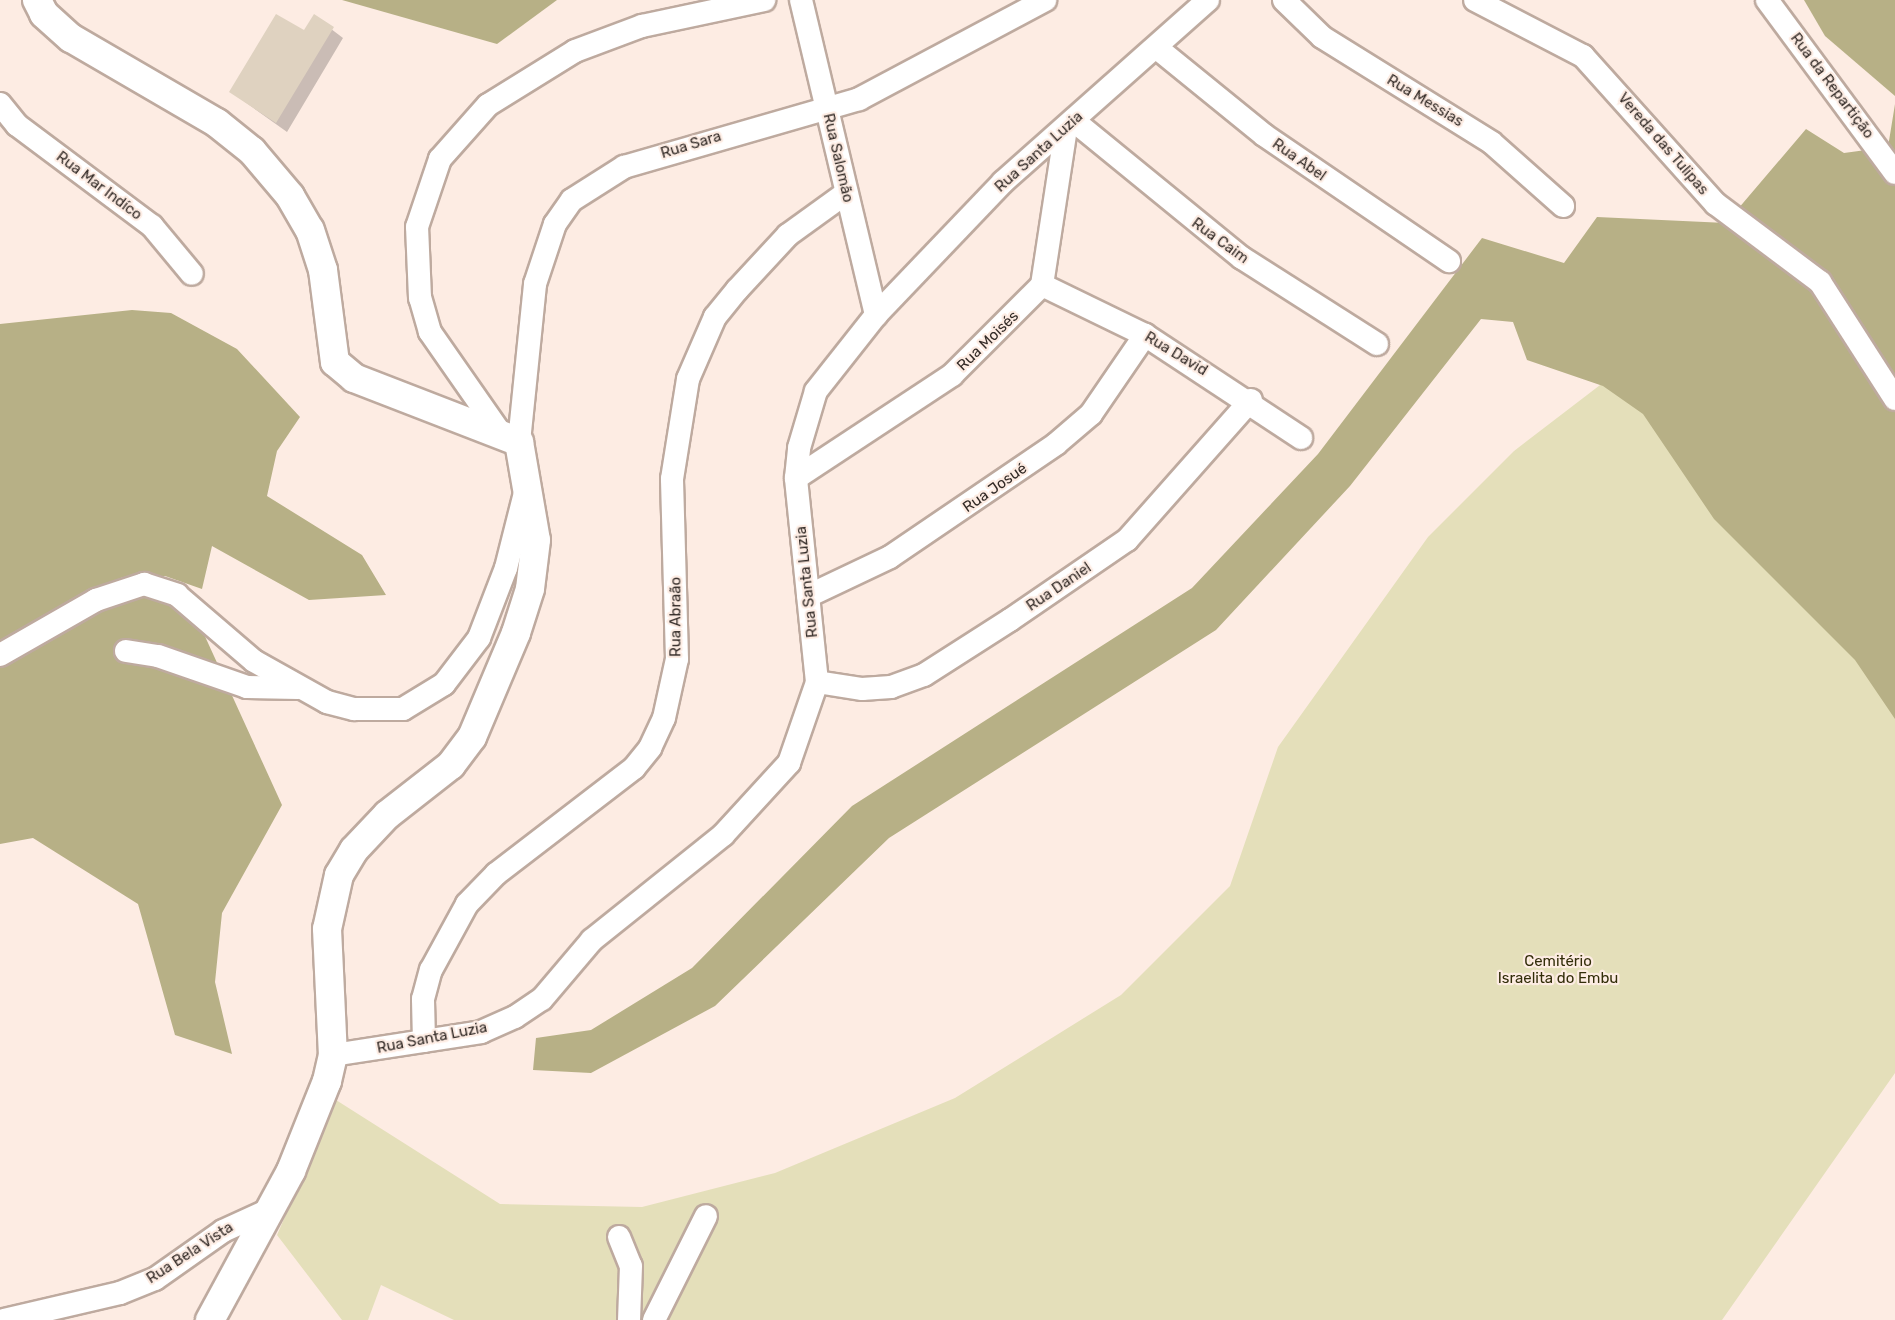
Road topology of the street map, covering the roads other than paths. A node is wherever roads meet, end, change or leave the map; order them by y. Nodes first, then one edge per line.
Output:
1 (37, 0) edge
2 (764, 0) edge
3 (801, 0) edge
4 (1045, 0) edge
5 (1208, 0) edge
6 (1284, 0) edge
7 (1475, 0) edge
8 (1767, 0) edge
9 (1157, 48) junction
10 (0, 104) edge
11 (828, 112) junction
12 (1070, 125) junction
13 (1895, 173) edge
14 (846, 193) junction
15 (1563, 206) dead end
16 (1449, 261) dead end
17 (192, 274) dead end
18 (1042, 285) junction
19 (876, 315) junction
20 (1145, 335) junction
21 (1377, 344) dead end
22 (1895, 399) edge
23 (1251, 400) junction
24 (509, 436) junction
25 (1301, 438) dead end
26 (796, 478) junction
27 (528, 482) junction
28 (808, 596) junction
29 (126, 651) dead end
30 (0, 655) edge
31 (817, 682) junction
32 (298, 688) junction
33 (424, 1041) junction
34 (333, 1054) junction
35 (271, 1209) junction
36 (706, 1216) dead end
37 (619, 1237) dead end
38 (4, 1320) edge
39 (210, 1320) edge
40 (628, 1320) edge
41 (654, 1320) edge

1 - 24 main road
2 - 24 street
3 - 11 street, Rua Salomão
4 - 11 street, Rua Sara
5 - 9 street, Rua Santa Luzia
6 - 15 street, Rua Messias
7 - 22 street, Vereda das Tulipas
8 - 13 street, Rua da Repartição
9 - 12 street, Rua Santa Luzia
9 - 16 street, Rua Abel
10 - 17 street, Rua Mar Indíco
11 - 14 street, Rua Salomão
11 - 24 street, Rua Sara
12 - 18 street
12 - 19 street, Rua Santa Luzia
12 - 21 street, Rua Caim
14 - 19 street, Rua Salomão
14 - 33 street, Rua Abraão
18 - 20 street, Rua David
18 - 26 street, Rua Moisés
19 - 26 street, Rua Santa Luzia
20 - 23 street, Rua David
20 - 28 street, Rua Josué
23 - 25 street, Rua David
23 - 31 street, Rua Daniel
24 - 27 main road
26 - 28 street, Rua Santa Luzia
27 - 32 street
27 - 34 main road
28 - 31 street, Rua Santa Luzia
29 - 32 street
30 - 32 street
31 - 33 street, Rua Santa Luzia
33 - 34 street, Rua Santa Luzia
34 - 35 main road
35 - 38 street, Rua Bela Vista
35 - 39 main road
36 - 41 street
37 - 40 street

